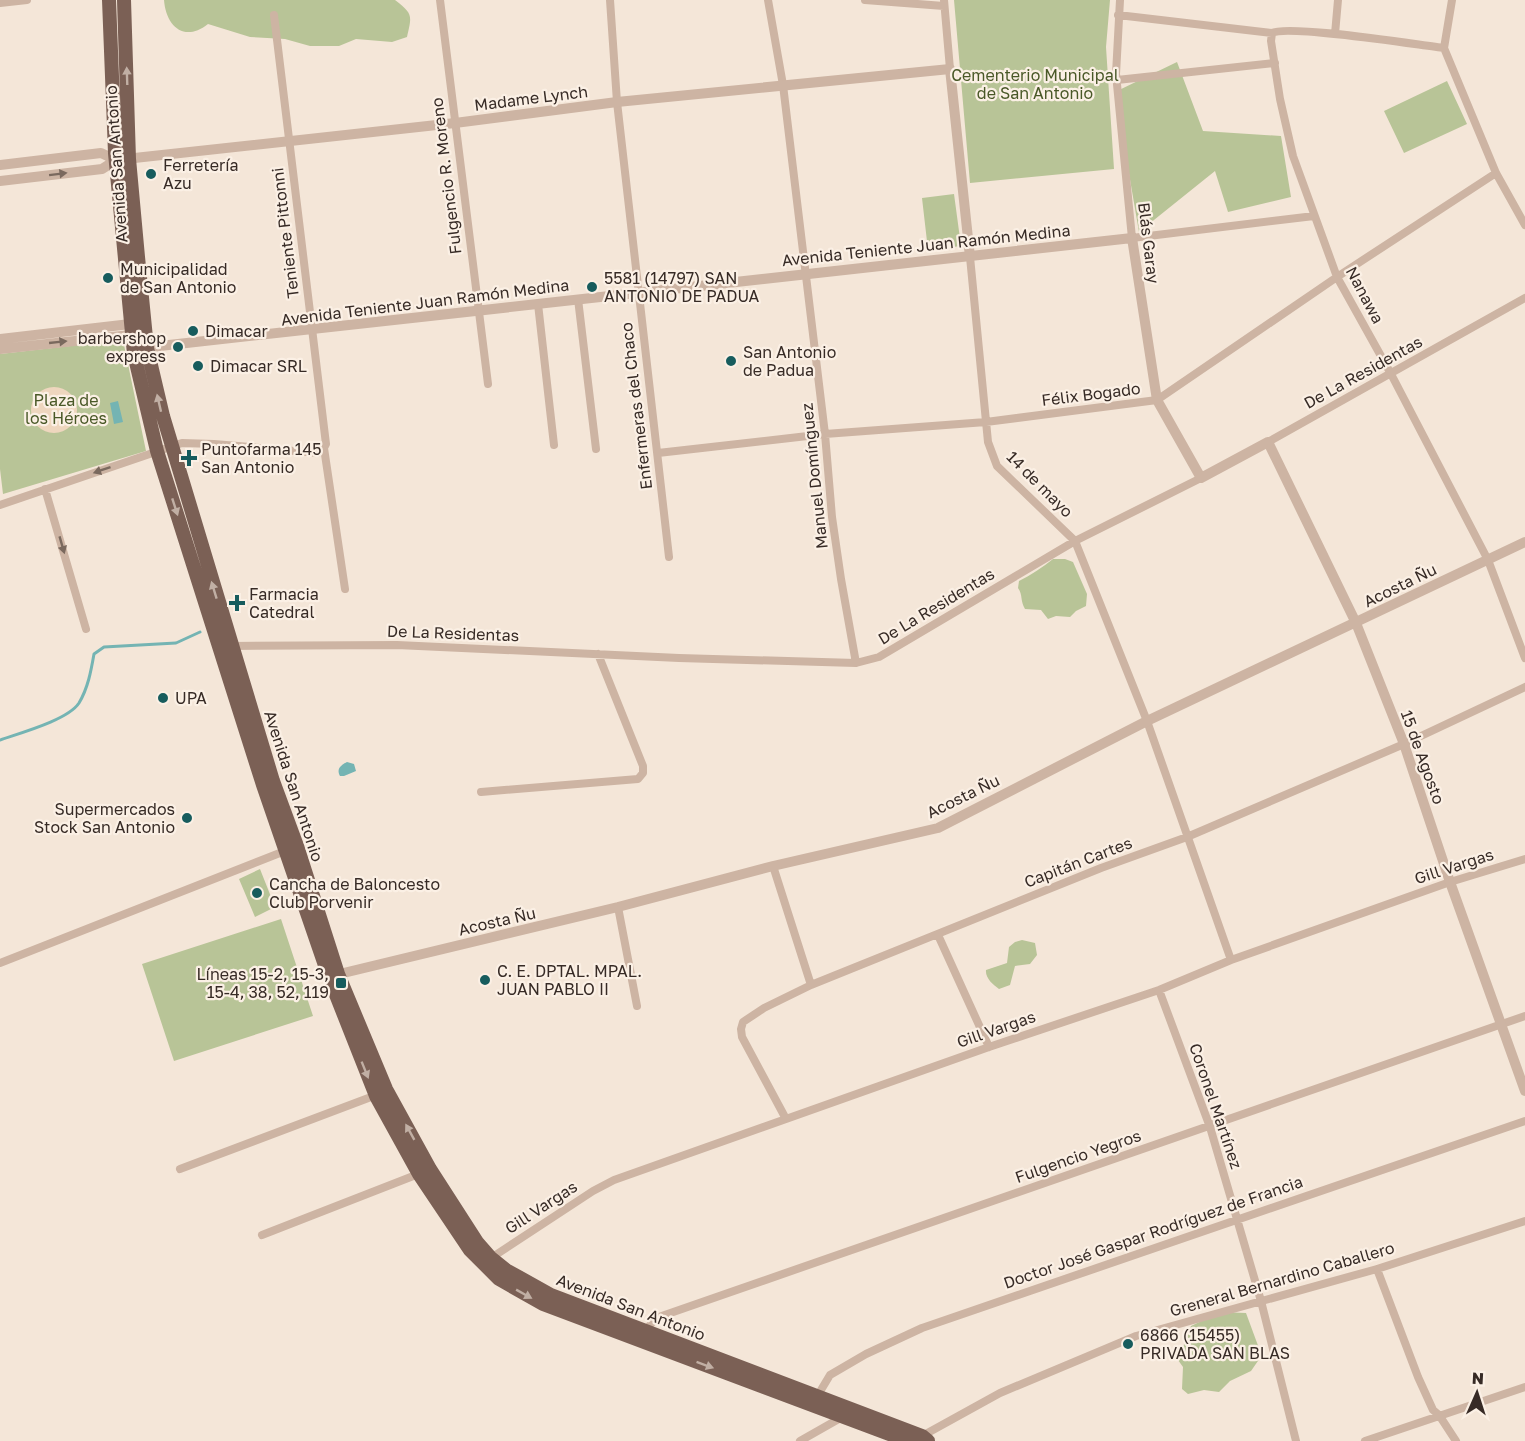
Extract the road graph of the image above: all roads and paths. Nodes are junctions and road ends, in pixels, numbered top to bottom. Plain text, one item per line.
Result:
1 (27, 0) edge
2 (109, 0) edge
3 (124, 0) edge
4 (440, 0) edge
5 (610, 0) edge
6 (768, 0) edge
7 (865, 0) edge
8 (1120, 0) edge
9 (1338, 0) edge
10 (1452, 0) edge
11 (0, 3) edge
12 (944, 3) edge
13 (274, 15) dead end
14 (1118, 15) junction
15 (1274, 32) junction
16 (1335, 34) junction
17 (1444, 48) junction
18 (1275, 63) junction
19 (950, 69) junction
20 (1117, 80) junction
21 (783, 85) junction
22 (617, 102) junction
23 (455, 123) junction
24 (289, 141) junction
25 (123, 160) junction
26 (0, 165) edge
27 (1496, 173) junction
28 (0, 181) edge
29 (1314, 216) junction
30 (1525, 225) edge
31 (1132, 238) junction
32 (970, 257) junction
33 (807, 273) junction
34 (1337, 277) junction
35 (637, 292) junction
36 (1525, 298) edge
37 (578, 299) junction
38 (538, 304) junction
39 (478, 311) junction
40 (311, 330) junction
41 (139, 335) junction
42 (0, 339) edge
43 (0, 349) edge
44 (1391, 374) junction
45 (488, 384) dead end
46 (1157, 400) junction
47 (986, 422) junction
48 (825, 434) junction
49 (1268, 442) junction
50 (554, 445) dead end
51 (324, 448) junction
52 (164, 449) junction
53 (596, 449) dead end
54 (658, 453) junction
55 (1201, 478) junction
56 (45, 489) junction
57 (0, 505) edge
58 (1075, 541) junction
59 (1525, 542) edge
60 (669, 557) dead end
61 (1488, 560) junction
62 (345, 589) dead end
63 (1356, 623) junction
64 (86, 629) dead end
65 (226, 647) junction
66 (598, 654) junction
67 (1525, 658) edge
68 (856, 663) junction
69 (1525, 687) edge
70 (1147, 721) junction
71 (1404, 744) junction
72 (481, 792) dead end
73 (1187, 837) junction
74 (291, 848) junction
75 (1525, 859) edge
76 (773, 866) junction
77 (1450, 882) junction
78 (618, 907) junction
79 (938, 934) junction
80 (1231, 960) junction
81 (0, 963) edge
82 (334, 976) junction
83 (811, 985) junction
84 (1159, 990) junction
85 (637, 1006) dead end
86 (1525, 1016) edge
87 (1502, 1025) junction
88 (989, 1047) junction
89 (381, 1092) junction
90 (1525, 1092) edge
91 (786, 1119) junction
92 (1525, 1121) edge
93 (1210, 1127) junction
94 (180, 1169) dead end
95 (425, 1171) junction
96 (1237, 1220) junction
97 (1525, 1221) edge
98 (262, 1235) dead end
99 (491, 1258) junction
100 (1377, 1269) junction
101 (1261, 1301) junction
102 (642, 1335) junction
103 (1525, 1387) edge
104 (815, 1400) junction
105 (1439, 1415) junction
106 (844, 1416) junction
107 (925, 1439) edge
108 (800, 1441) edge
109 (908, 1441) edge
110 (1296, 1441) edge
111 (1365, 1441) edge
112 (1456, 1441) edge

1 - 11 street
2 - 25 main road, Avenida San Antonio
25 -> 3 main road, Avenida San Antonio
4 - 23 street, Fulgencio R. Moreno
5 - 22 street, Enfermeras del Chaco
6 - 21 street, Manuel Domínguez
7 - 12 street
8 - 14 street, Blás Garay
9 - 16 street
10 - 17 street
12 - 19 street, 14 de mayo
13 - 24 street, Teniente Pittonni
14 - 15 street
14 - 20 street, Blás Garay
15 - 16 street
15 - 18 street, Nanawa
16 - 17 street
17 - 27 street
18 - 20 street
18 - 29 street, Nanawa
19 - 21 street, Madame Lynch
19 - 32 street, 14 de mayo
20 - 31 street, Blás Garay
21 - 22 street, Madame Lynch
21 - 33 street, Manuel Domínguez
22 - 23 street, Madame Lynch
22 - 35 street, Enfermeras del Chaco
23 - 24 street, Madame Lynch
23 - 39 street, Fulgencio R. Moreno
24 - 25 street, Madame Lynch
24 - 40 street, Teniente Pittonni
25 - 26 street
28 -> 25 street
25 - 41 main road, Avenida San Antonio
27 - 30 street
27 - 34 street, Félix Bogado
29 - 31 street, Avenida Teniente Juan Ramón Medina
29 - 34 street, Nanawa
31 - 32 street, Avenida Teniente Juan Ramón Medina
31 - 46 street, Blás Garay
32 - 33 street, Avenida Teniente Juan Ramón Medina
32 - 47 street, 14 de mayo
33 - 35 street, Avenida Teniente Juan Ramón Medina
33 - 48 street, Manuel Domínguez
34 - 44 street, Nanawa
34 - 46 street, Félix Bogado
35 - 37 street, Avenida Teniente Juan Ramón Medina
35 - 54 street, Enfermeras del Chaco
36 - 44 street, De La Residentas
37 - 38 street, Avenida Teniente Juan Ramón Medina
37 - 53 street
38 - 39 street, Avenida Teniente Juan Ramón Medina
38 - 50 street
39 - 40 street, Avenida Teniente Juan Ramón Medina
39 - 45 street, Fulgencio R. Moreno
40 - 41 street, Avenida Teniente Juan Ramón Medina
40 - 51 street, Teniente Pittonni
41 - 42 street
43 -> 41 street
41 - 52 main road, Avenida San Antonio
44 - 49 street, De La Residentas
44 - 61 street, Nanawa
46 - 47 street, Félix Bogado
46 - 55 street, Blás Garay
47 - 48 street, Félix Bogado
47 - 58 street, 14 de mayo
48 - 54 street, Félix Bogado
48 - 68 street, Manuel Domínguez
49 - 55 street, De La Residentas
49 - 63 street, 15 de Agosto
51 - 52 street
51 - 62 street, Teniente Pittonni
52 -> 56 street
52 - 65 main road, Avenida San Antonio
54 - 60 street, Enfermeras del Chaco
55 - 58 street, De La Residentas
56 - 57 street
56 -> 64 street
58 - 68 street, De La Residentas
58 - 70 street, 14 de mayo
59 - 61 street, Acosta Ñu
61 - 63 street, Acosta Ñu
61 - 67 street, Nanawa
63 - 70 street, Acosta Ñu
63 - 71 street, 15 de Agosto
65 - 66 street, De La Residentas
65 - 74 main road, Avenida San Antonio
66 - 68 street, De La Residentas
66 - 72 street
69 - 71 street, Capitán Cartes
70 - 73 street, 14 de mayo
70 - 76 street, Acosta Ñu
71 - 73 street, Capitán Cartes
71 - 77 street, 15 de Agosto
73 - 79 street, Capitán Cartes
73 - 80 street, 14 de mayo
74 - 81 street
74 - 82 main road, Avenida San Antonio
75 - 77 street, Gill Vargas
76 - 78 street, Acosta Ñu
76 - 83 street
77 - 80 street, Gill Vargas
77 - 87 street, 15 de Agosto
78 - 82 street, Acosta Ñu
78 - 85 street
79 - 83 street, Capitán Cartes
79 - 88 street
80 - 84 street, Gill Vargas
82 - 89 main road, Avenida San Antonio
83 - 91 street, Capitán Cartes
84 - 88 street, Gill Vargas
84 - 93 street, Coronel Martínez
86 - 87 street, Fulgencio Yegros
87 - 90 street, 15 de Agosto
87 - 93 street, Fulgencio Yegros
88 - 91 street, Gill Vargas
89 - 94 street
89 - 95 main road, Avenida San Antonio
91 - 99 street, Gill Vargas
92 - 96 street, Doctor José Gaspar Rodríguez de Francia
93 - 96 street, Coronel Martínez
93 - 102 street, Fulgencio Yegros
95 - 98 street
95 - 99 main road, Avenida San Antonio
95 -> 102 main road, Avenida San Antonio
96 - 101 street, Coronel Martínez
96 - 104 street, Doctor José Gaspar Rodríguez de Francia
97 - 100 street, Greneral Bernardino Caballero
99 - 102 main road, Avenida San Antonio
100 - 101 street, Greneral Bernardino Caballero
100 - 105 street
101 - 107 street, Greneral Bernardino Caballero
101 - 110 street, Coronel Martínez
102 - 104 main road, Avenida San Antonio
103 - 105 street
104 - 106 main road, Avenida San Antonio
104 - 107 main road, Avenida San Antonio
105 - 111 street
105 - 112 street
106 - 108 street
106 - 109 main road, Avenida San Antonio

